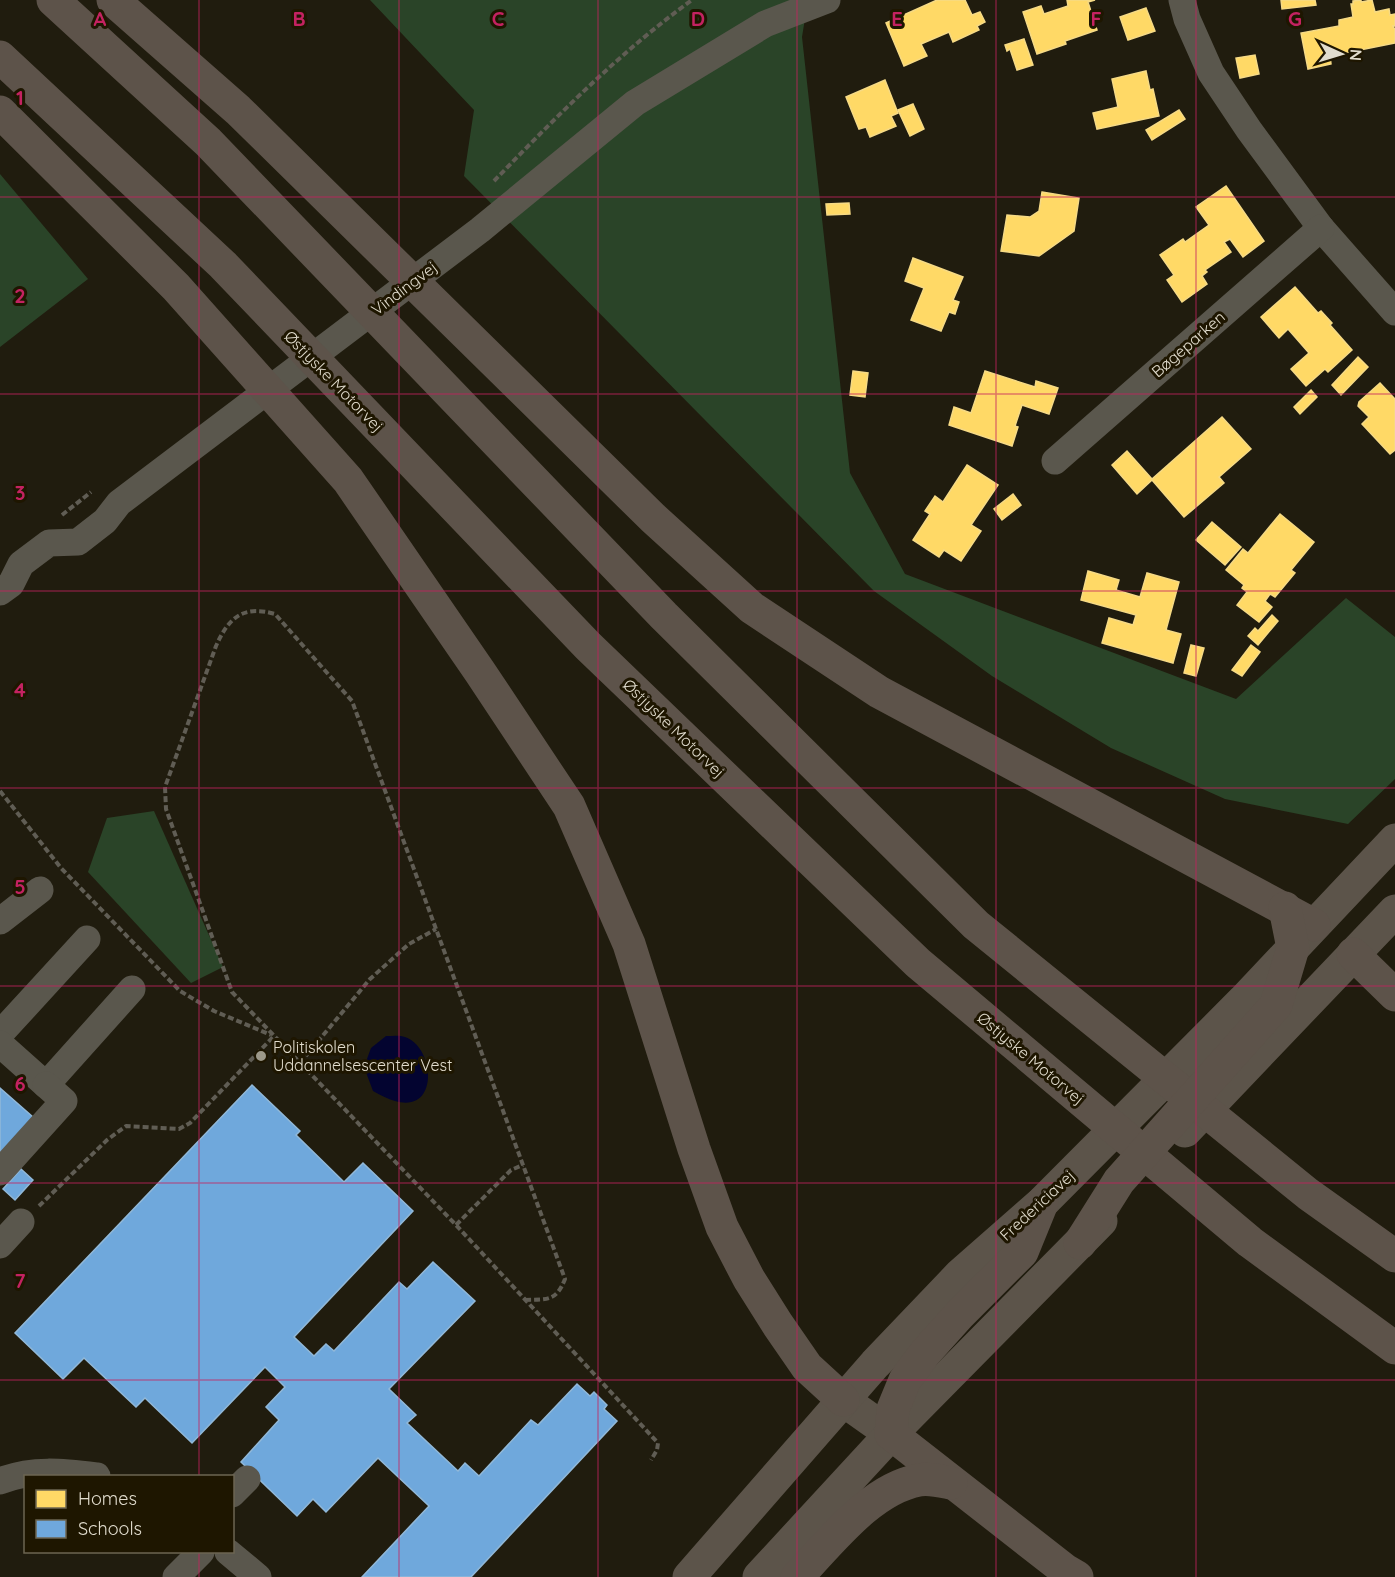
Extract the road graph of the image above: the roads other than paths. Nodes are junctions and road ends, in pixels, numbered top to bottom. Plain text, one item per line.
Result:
1 (53, 0) edge
2 (113, 0) edge
3 (827, 0) edge
4 (1182, 0) edge
5 (0, 57) edge
6 (0, 112) edge
7 (1321, 228) junction
8 (1395, 312) edge
9 (1055, 461) dead end
10 (0, 592) edge
11 (1395, 840) edge
12 (40, 890) dead end
13 (1395, 911) edge
14 (0, 921) edge
15 (1304, 936) junction
16 (87, 939) dead end
17 (1353, 954) junction
18 (132, 988) dead end
19 (1395, 995) edge
20 (1261, 1019) junction
21 (0, 1034) edge
22 (0, 1044) edge
23 (46, 1085) junction
24 (0, 1172) edge
25 (1042, 1203) junction
26 (21, 1222) road end
27 (1080, 1243) joint
28 (0, 1245) edge
29 (1395, 1256) edge
30 (1395, 1348) edge
31 (843, 1400) junction
32 (891, 1434) junction
33 (88, 1475) edge
34 (0, 1481) edge
35 (951, 1483) junction
36 (199, 1553) edge
37 (230, 1553) edge
38 (176, 1577) edge
39 (258, 1577) edge
40 (689, 1577) edge
41 (759, 1577) edge
42 (797, 1577) edge
43 (1077, 1577) edge

1 - 29 highway
2 - 15 highway
3 - 10 street, Vindingvej
4 - 7 street
5 - 30 highway, Østjyske Motorvej
6 - 31 highway
7 - 8 street
7 - 9 street, Bøgeparken
11 - 15 main road
12 - 14 street
13 - 17 main road, Fredericiavej
15 - 17 main road
15 - 20 highway
16 - 21 street
17 - 19 highway
17 - 20 main road, Fredericiavej
18 - 23 street
20 - 25 main road, Fredericiavej
20 - 27 highway
22 - 23 street
23 - 24 street
25 - 31 main road, Fredericiavej
25 - 32 highway
26 - 28 street
27 - 32 main road
31 - 32 main road
31 - 40 main road, Fredericiavej
32 - 35 highway
32 - 41 main road
33 - 34 street
35 - 42 highway
35 - 43 highway
36 - 38 street
37 - 39 street

